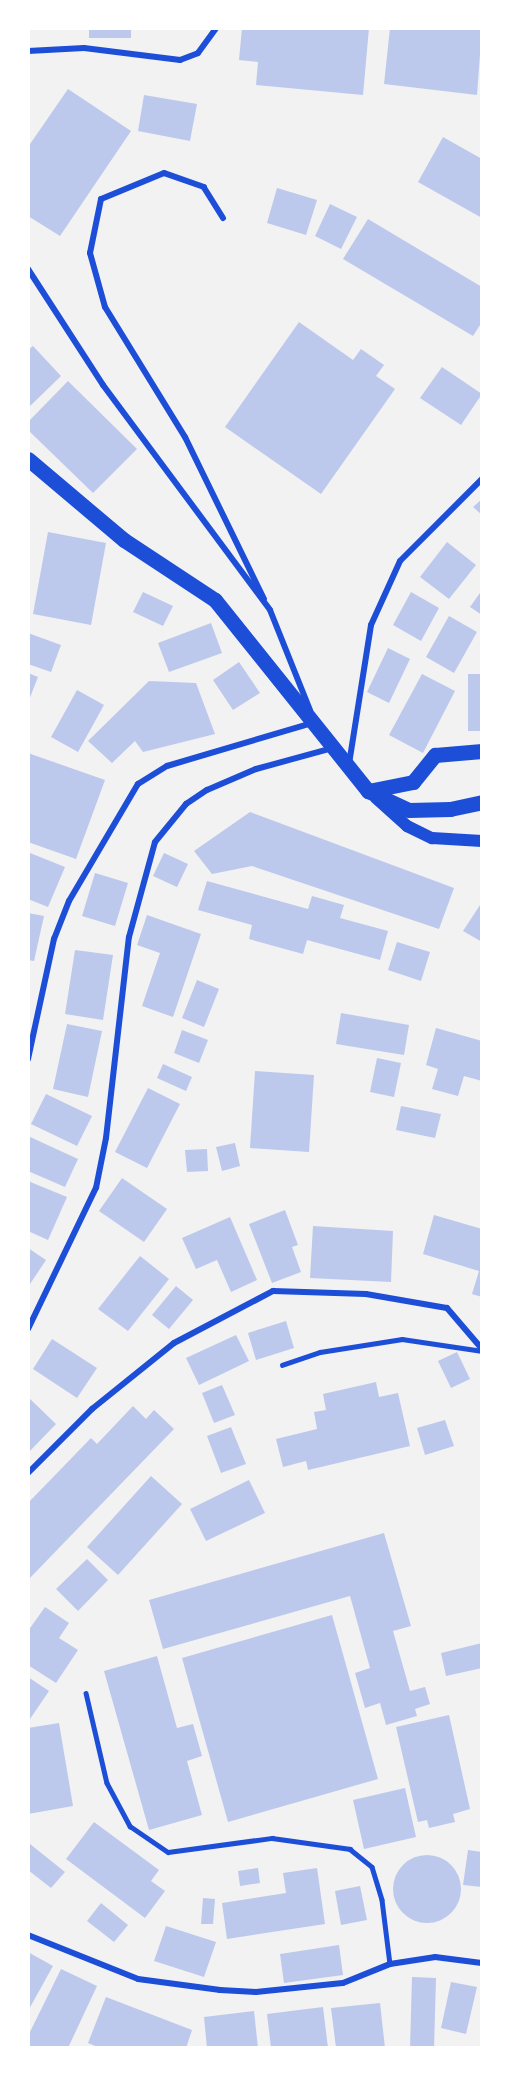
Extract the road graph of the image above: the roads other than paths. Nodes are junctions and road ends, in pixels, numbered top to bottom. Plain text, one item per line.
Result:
1 (216, 28) edge
2 (28, 51) edge
3 (223, 218) dead end
4 (28, 269) edge
5 (28, 459) edge
6 (482, 479) edge
7 (270, 610) junction
8 (315, 722) junction
9 (333, 748) junction
10 (482, 751) edge
11 (348, 768) junction
12 (368, 792) junction
13 (482, 802) edge
14 (482, 841) edge
15 (28, 1059) edge
16 (28, 1329) edge
17 (482, 1350) edge
18 (282, 1365) dead end
19 (28, 1473) edge
20 (86, 1693) dead end
21 (28, 1935) edge
22 (482, 1963) edge
23 (390, 1964) junction

1 - 2 street
3 - 7 street
4 - 7 street
5 - 8 main road
6 - 11 street
7 - 8 street
8 - 9 main road
8 - 15 street
9 - 11 main road
9 - 16 street
10 - 12 main road
11 - 12 main road
12 - 13 main road
12 - 14 main road
17 - 18 lane
17 - 19 street
20 - 23 lane
21 - 23 street
22 - 23 street

